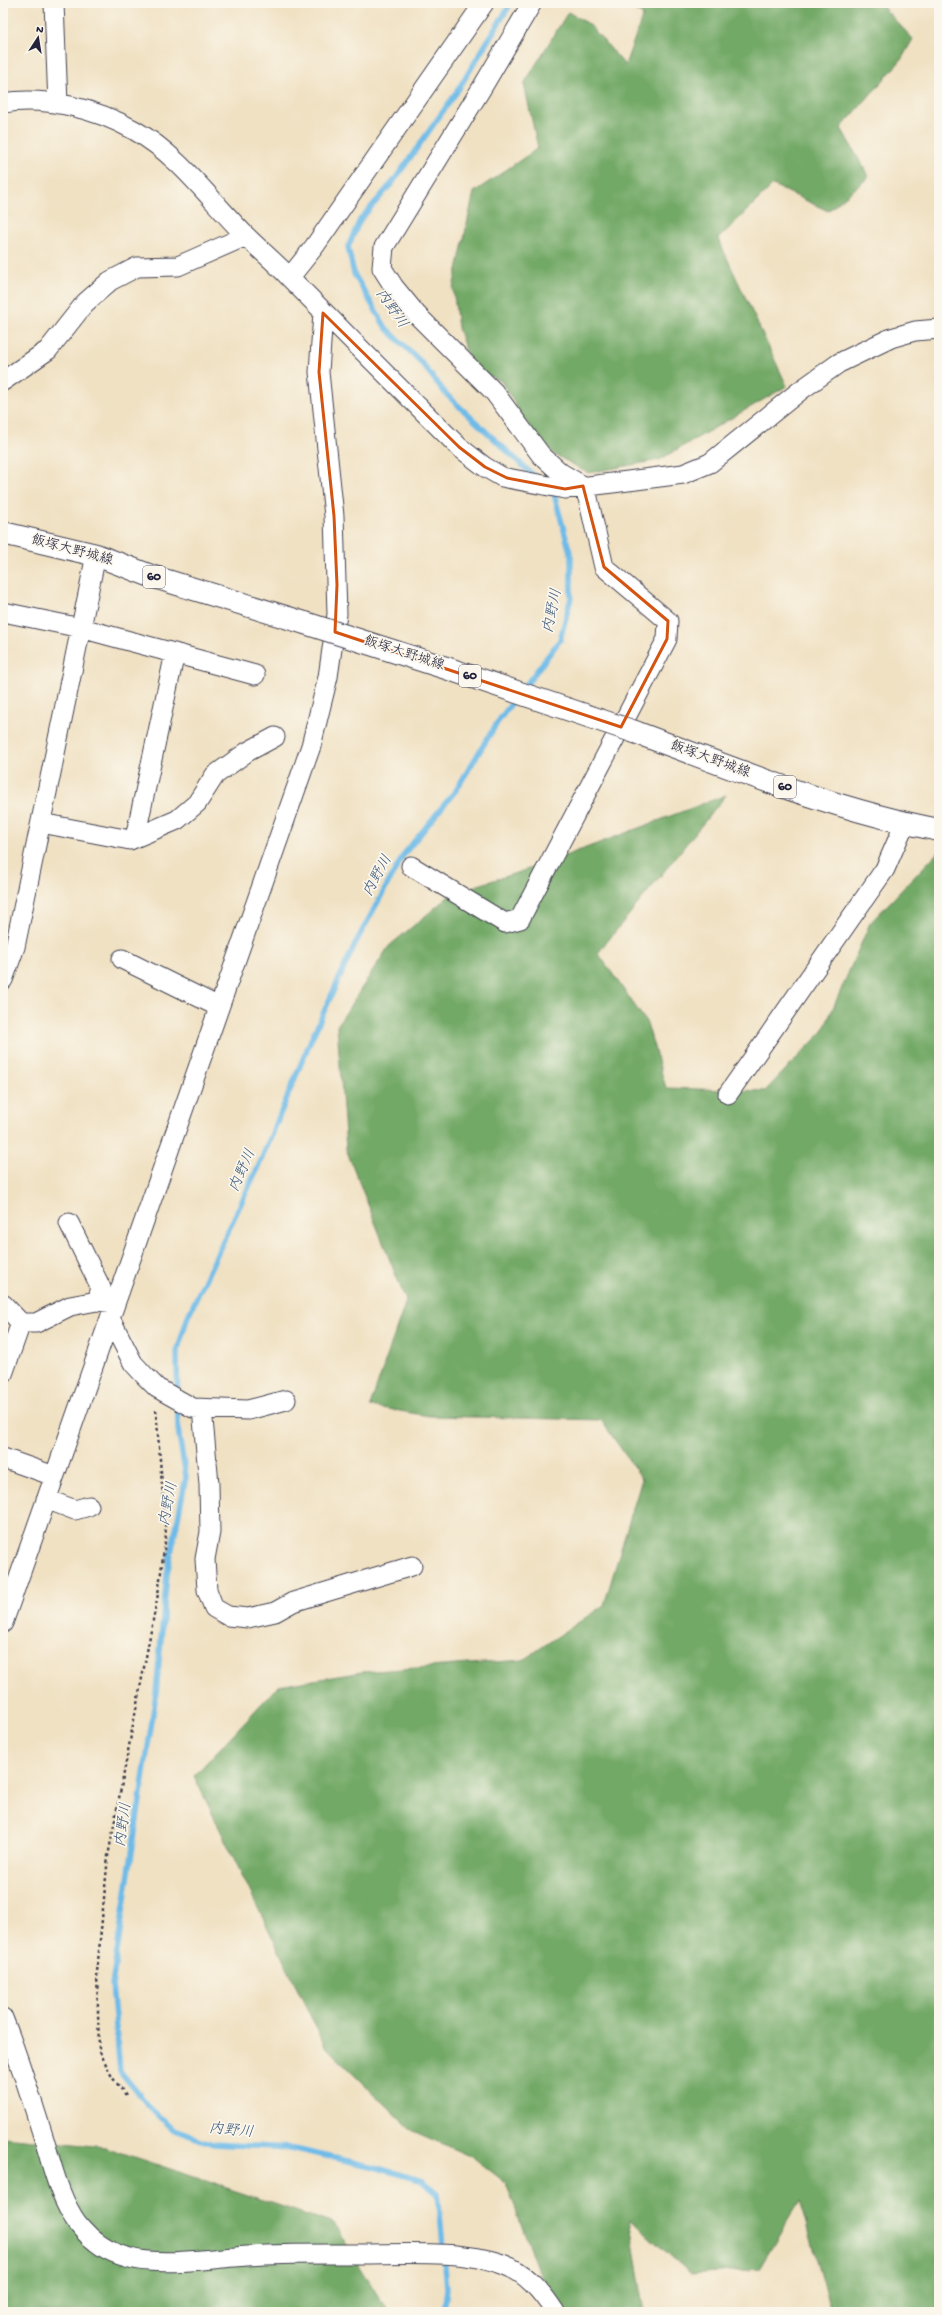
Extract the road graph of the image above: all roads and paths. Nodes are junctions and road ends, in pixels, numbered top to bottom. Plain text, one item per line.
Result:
1 (54, 3) edge
2 (484, 3) edge
3 (532, 3) edge
4 (3, 103) edge
5 (58, 104) junction
6 (246, 236) junction
7 (290, 277) junction
8 (323, 312) junction
9 (939, 329) edge
10 (3, 380) edge
11 (574, 487) junction
12 (3, 533) edge
13 (96, 555) junction
14 (3, 612) edge
15 (81, 628) junction
16 (175, 653) junction
17 (255, 675) dead end
18 (275, 737) dead end
19 (41, 823) junction
20 (905, 823) junction
21 (939, 830) edge
22 (135, 838) junction
23 (411, 866) dead end
24 (122, 959) dead end
25 (3, 980) edge
26 (219, 1007) junction
27 (728, 1094) dead end
28 (69, 1223) dead end
29 (3, 1304) edge
30 (107, 1307) junction
31 (21, 1323) junction
32 (3, 1374) edge
33 (155, 1386) junction
34 (286, 1400) dead end
35 (198, 1409) junction
36 (3, 1458) edge
37 (54, 1476) junction
38 (46, 1499) junction
39 (89, 1506) dead end
40 (412, 1566) dead end
41 (3, 1623) edge
42 (3, 2018) edge
43 (126, 2095) dead end
44 (555, 2312) edge

1 - 5 street
2 - 7 street
3 - 11 street
4 - 5 street
5 - 6 street
6 - 7 street
6 - 10 street
7 - 8 street
8 - 11 street
8 - 26 street
9 - 11 street
11 - 23 street
12 - 13 main road, 飯塚大野城線 / 60
13 - 15 street
13 - 20 main road, 飯塚大野城線 / 60, bridge
14 - 15 street
15 - 16 street
15 - 19 street
16 - 17 street
16 - 22 street
18 - 22 street
19 - 22 street
19 - 25 street
20 - 21 main road, 飯塚大野城線 / 60
20 - 27 street
24 - 26 street
26 - 30 street
28 - 30 street
29 - 31 street
30 - 31 street
30 - 33 street
30 - 37 street
31 - 32 street
33 - 35 street
33 - 43 path
34 - 35 street
35 - 40 street
36 - 37 street
37 - 38 street
38 - 39 street
38 - 41 street
42 - 44 street

